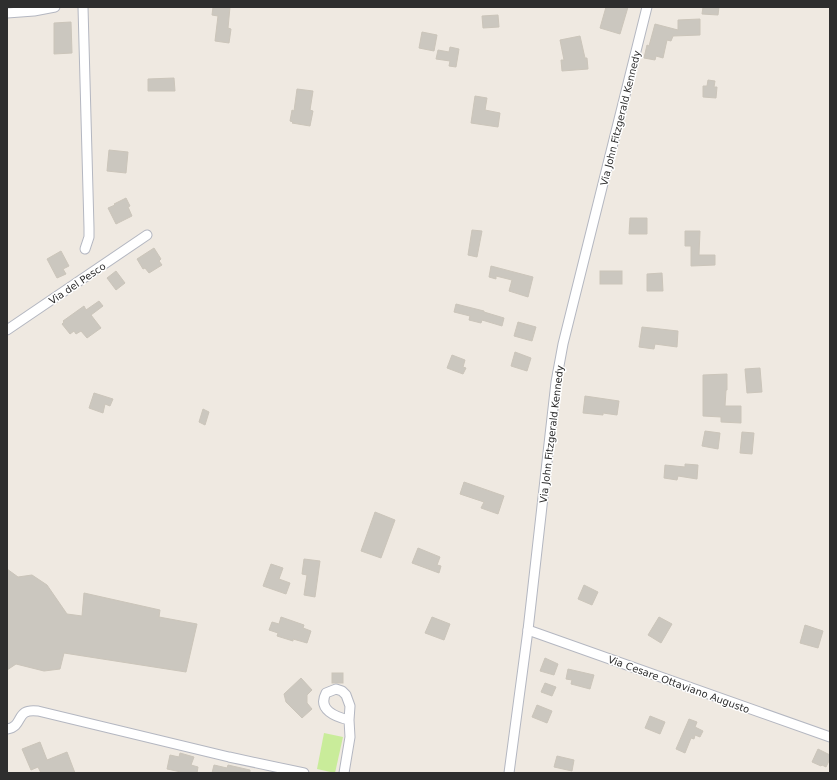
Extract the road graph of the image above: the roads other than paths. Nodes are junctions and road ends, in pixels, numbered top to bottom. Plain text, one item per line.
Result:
1 (56, 7) edge
2 (83, 7) edge
3 (648, 7) edge
4 (7, 13) edge
5 (147, 235) dead end
6 (85, 249) dead end
7 (7, 330) edge
8 (528, 630) junction
9 (349, 720) dead end
10 (7, 729) edge
11 (830, 737) edge
12 (304, 773) edge
13 (344, 773) edge
14 (508, 773) edge

1 - 4 street
2 - 6 street
3 - 8 street, Via John Fitzgerald Kennedy
5 - 7 street, Via del Pesco
8 - 11 street, Via Cesare Ottaviano Augusto
8 - 14 street, Via John Fitzgerald Kennedy
9 - 13 street
10 - 12 street

